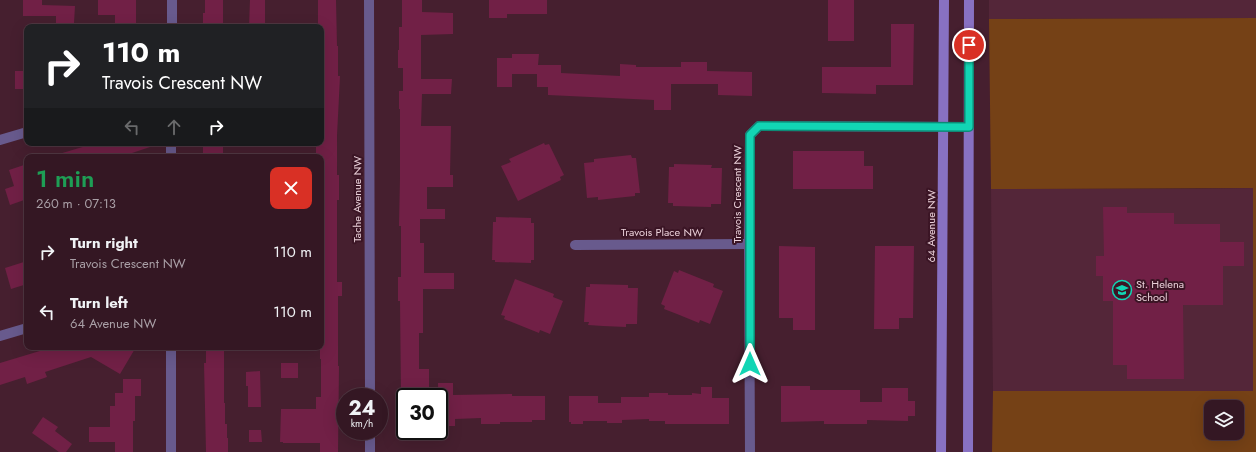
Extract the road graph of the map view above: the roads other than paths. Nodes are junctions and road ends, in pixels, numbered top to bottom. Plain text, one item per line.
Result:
1 (172, 0) edge
2 (369, 0) edge
3 (944, 0) edge
4 (969, 0) edge
5 (172, 24) edge
6 (944, 127) junction
7 (969, 127) junction
8 (24, 133) edge
9 (0, 140) edge
10 (749, 244) junction
11 (575, 245) dead end
12 (24, 329) edge
13 (0, 336) edge
14 (171, 350) edge
15 (370, 388) edge
16 (370, 440) edge
17 (171, 452) edge
18 (370, 452) edge
19 (750, 452) edge
20 (941, 452) edge
21 (968, 452) edge

1 - 5 street
2 - 15 street, Tache Avenue NW
3 - 6 main road, 64 Avenue NW
4 - 7 main road
6 - 7 street, Travois Crescent NW
6 - 10 street, Travois Crescent NW
6 - 20 main road, 64 Avenue NW
7 - 21 main road
8 - 9 street
10 - 11 street, Travois Place NW
10 - 19 street, Travois Crescent NW
12 - 13 street
14 - 17 street
16 - 18 street

